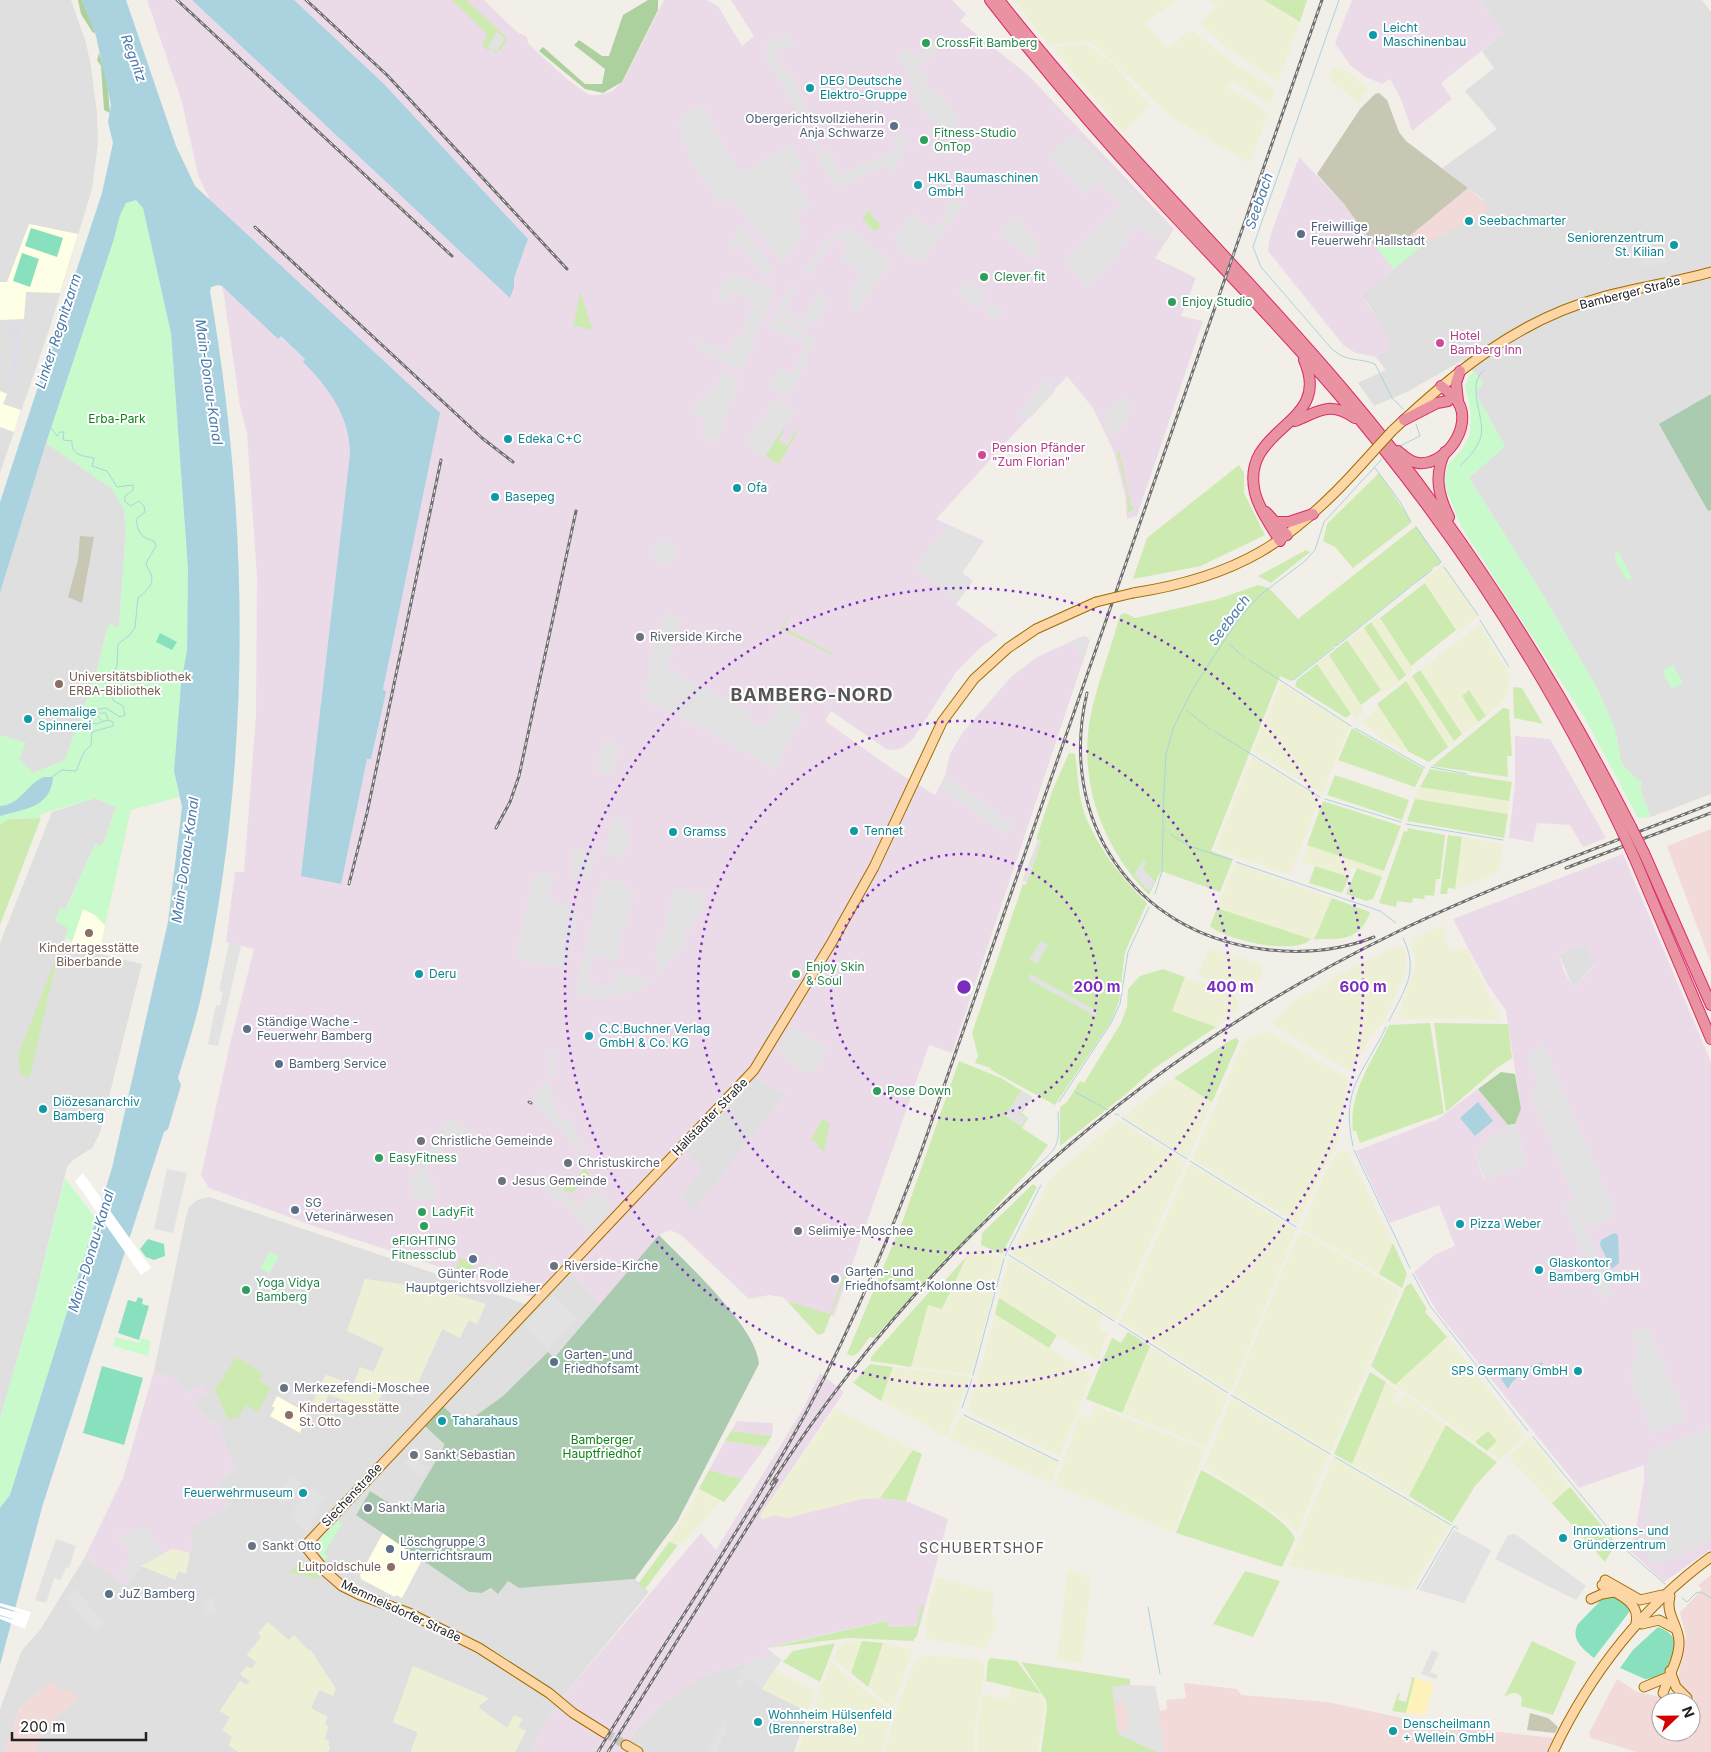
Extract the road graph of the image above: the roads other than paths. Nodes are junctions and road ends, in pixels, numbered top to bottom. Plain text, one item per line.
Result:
1 (990, 0) edge
2 (999, 0) edge
3 (1711, 272) edge
4 (1299, 350) junction
5 (1460, 371) junction
6 (1439, 388) junction
7 (1453, 402) junction
8 (1404, 420) junction
9 (1287, 425) junction
10 (1364, 425) junction
11 (1384, 439) junction
12 (1446, 452) junction
13 (1432, 500) junction
14 (1262, 509) junction
15 (1439, 511) junction
16 (1312, 514) junction
17 (1278, 522) junction
18 (1284, 538) junction
19 (1523, 642) junction
20 (1639, 855) junction
21 (1711, 1005) edge
22 (1711, 1039) edge
23 (399, 1445) joint
24 (304, 1546) joint
25 (1711, 1557) edge
26 (1711, 1563) edge
27 (1614, 1592) junction
28 (1667, 1595) junction
29 (1591, 1599) dead end
30 (1639, 1624) junction
31 (1676, 1630) junction
32 (1669, 1674) junction
33 (1644, 1687) dead end
34 (1663, 1692) edge
35 (1681, 1692) edge
36 (1571, 1720) junction
37 (605, 1733) tunnel mouth
38 (626, 1745) tunnel mouth
39 (638, 1752) edge
40 (1553, 1752) edge
41 (1558, 1752) edge

1 - 4 highway
2 - 11 highway
3 - 5 main road, Bamberger Straße
4 - 9 highway
4 - 10 highway
5 - 6 main road, Bamberger Straße
5 - 7 highway
6 - 7 highway
6 - 8 main road, Bamberger Straße
7 - 8 highway
7 - 12 highway
8 - 16 main road, Bamberger Straße, bridge
9 - 10 highway
9 - 14 highway
10 - 13 highway
11 - 12 highway
11 - 13 highway
12 - 13 highway
13 - 15 highway
13 - 15 highway
14 - 17 highway
14 - 18 highway
15 - 19 highway
15 - 19 highway
16 - 17 highway
16 - 18 main road, Bamberger Straße
17 - 18 highway
18 - 23 main road, Hallstadter Straße, bridge
19 - 20 highway, bridge
20 - 21 highway
20 - 22 highway
23 - 24 main road, Siechenstraße
24 - 37 main road, Memmelsdorfer Straße
25 - 28 main road
26 - 28 main road
27 - 28 main road
27 - 29 main road
27 - 30 main road
28 - 30 main road
28 - 31 main road
30 - 31 main road
30 - 36 main road
31 - 32 main road
32 - 33 main road
32 - 34 main road
32 - 35 main road
36 - 40 main road
36 - 41 main road
38 - 39 main road

